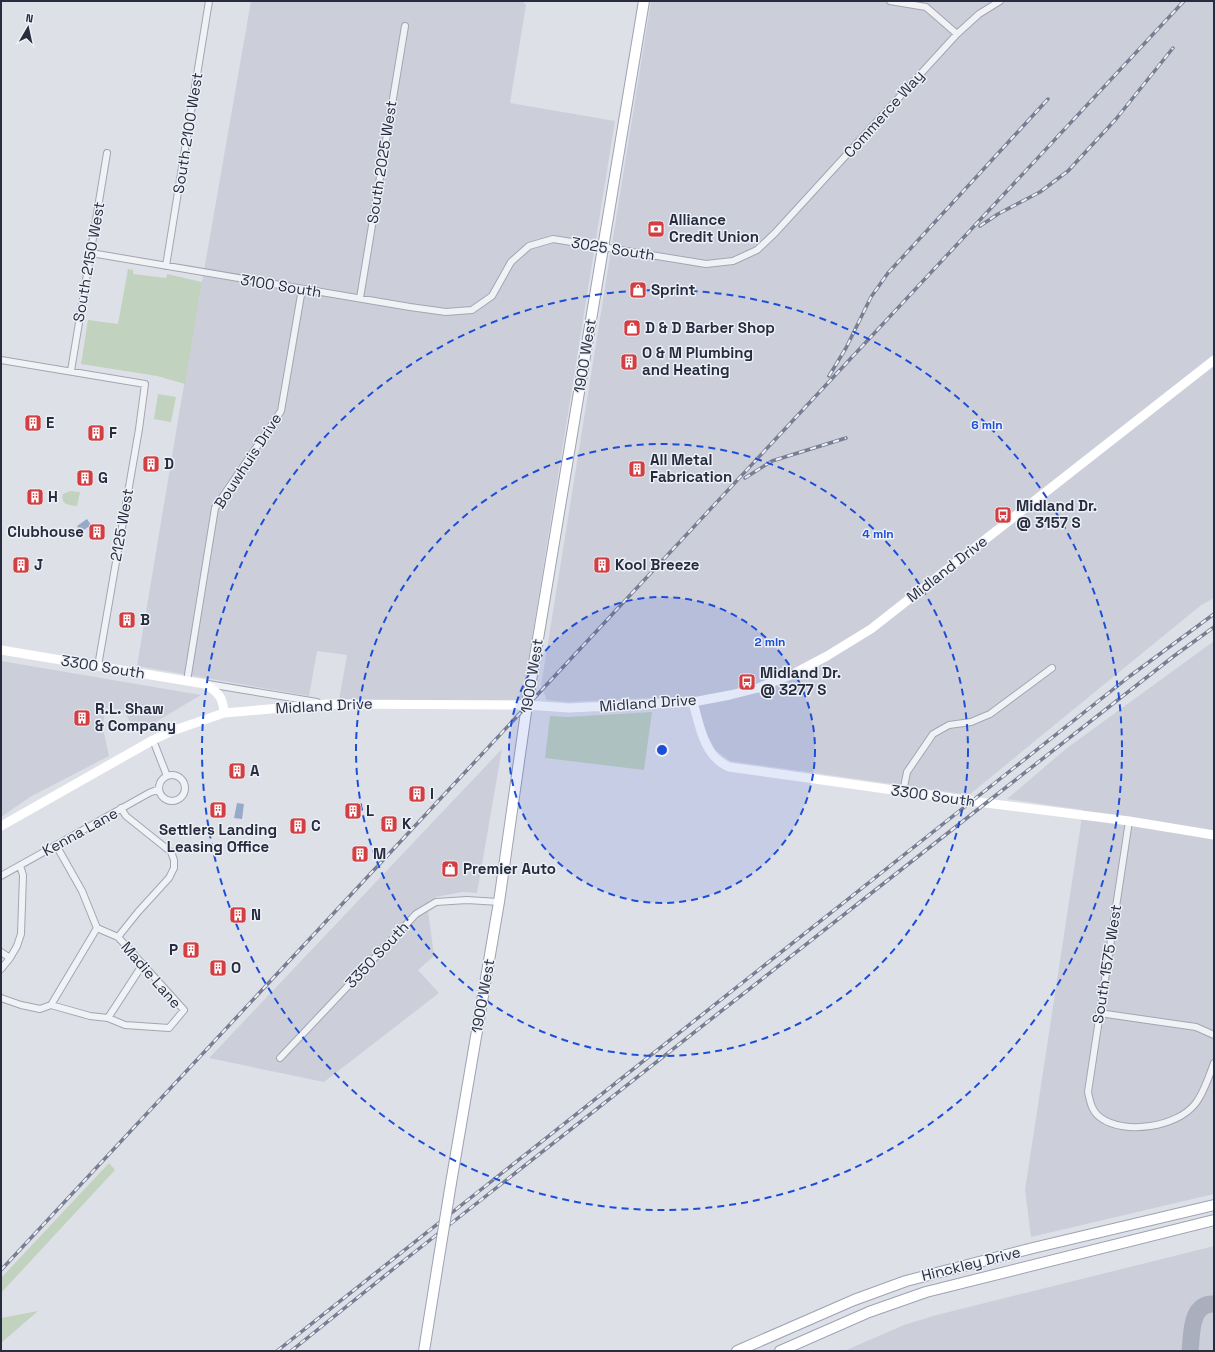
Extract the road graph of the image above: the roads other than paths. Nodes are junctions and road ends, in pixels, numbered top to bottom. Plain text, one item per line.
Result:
1 (209, 1) edge
2 (644, 1) edge
3 (890, 1) edge
4 (1000, 1) edge
5 (405, 26) dead end
6 (957, 34) junction
7 (108, 154) dead end
8 (775, 233) joint
9 (603, 247) junction
10 (91, 253) junction
11 (166, 266) junction
12 (302, 289) junction
13 (360, 298) junction
14 (472, 310) joint
15 (1, 360) edge
16 (1214, 360) edge
17 (71, 371) junction
18 (1, 650) edge
19 (98, 666) junction
20 (1052, 668) dead end
21 (187, 681) junction
22 (205, 684) junction
23 (693, 702) junction
24 (327, 704) junction
25 (528, 705) junction
26 (224, 713) junction
27 (153, 740) junction
28 (167, 776) junction
29 (159, 789) junction
30 (903, 792) junction
31 (121, 808) junction
32 (1129, 821) junction
33 (1, 826) edge
34 (1214, 835) edge
35 (56, 845) junction
36 (20, 866) junction
37 (1, 876) edge
38 (499, 902) junction
39 (97, 928) junction
40 (118, 937) junction
41 (1, 952) edge
42 (10, 958) junction
43 (143, 964) junction
44 (1, 969) edge
45 (1, 998) edge
46 (51, 1005) junction
47 (1100, 1013) junction
48 (108, 1018) junction
49 (1214, 1035) edge
50 (280, 1058) dead end
51 (1214, 1062) edge
52 (1214, 1205) edge
53 (1214, 1220) edge
54 (424, 1351) edge
55 (737, 1351) edge
56 (780, 1351) edge

1 - 11 street, South 2100 West
2 - 9 main road, 1900 West
3 - 6 street
4 - 6 street, Commerce Way
5 - 13 street, South 2025 West
6 - 8 street, Commerce Way
7 - 10 street, South 2150 West
8 - 9 street, 3025 South
9 - 14 street, 3025 South
9 - 25 main road, 1900 West
10 - 11 street, 3100 South
10 - 17 street, South 2150 West
11 - 12 street, 3100 South
12 - 13 street, 3100 South
12 - 21 street, Bouwhuis Drive
13 - 14 street, 3100 South
15 - 17 street
16 - 23 street, Midland Drive
17 - 19 street, 2125 West
18 - 19 street, 3300 South
19 - 21 street, 3300 South
20 - 30 street
21 - 22 street, 3300 South
22 - 24 street, 3300 South
22 - 26 street
23 - 25 street, Midland Drive
23 - 30 street, 3300 South
24 - 25 street, Midland Drive
24 - 26 street, Midland Drive
25 - 38 main road, 1900 West
26 - 27 street, Midland Drive
27 - 28 street
27 - 33 street, Midland Drive
28 - 29 street
28 - 29 street
29 - 31 street, Kenna Lane
30 - 32 street, 3300 South
31 - 35 street, Kenna Lane
31 - 40 street
32 - 34 street, 3300 South
32 - 47 street, South 1575 West
35 - 36 street, Kenna Lane
35 - 39 street
36 - 37 street, Kenna Lane
36 - 42 street
38 - 50 street, 3350 South
38 - 54 main road, 1900 West, bridge
39 - 40 street, Madie Lane
39 - 46 street
40 - 43 street, Madie Lane
41 - 42 street
42 - 44 street
43 - 48 street
43 - 48 street, Madie Lane
45 - 46 street
46 - 48 street
47 - 49 street
47 - 51 street, South 1575 West
52 - 55 main road, Hinckley Drive
53 - 56 main road, Hinckley Drive

